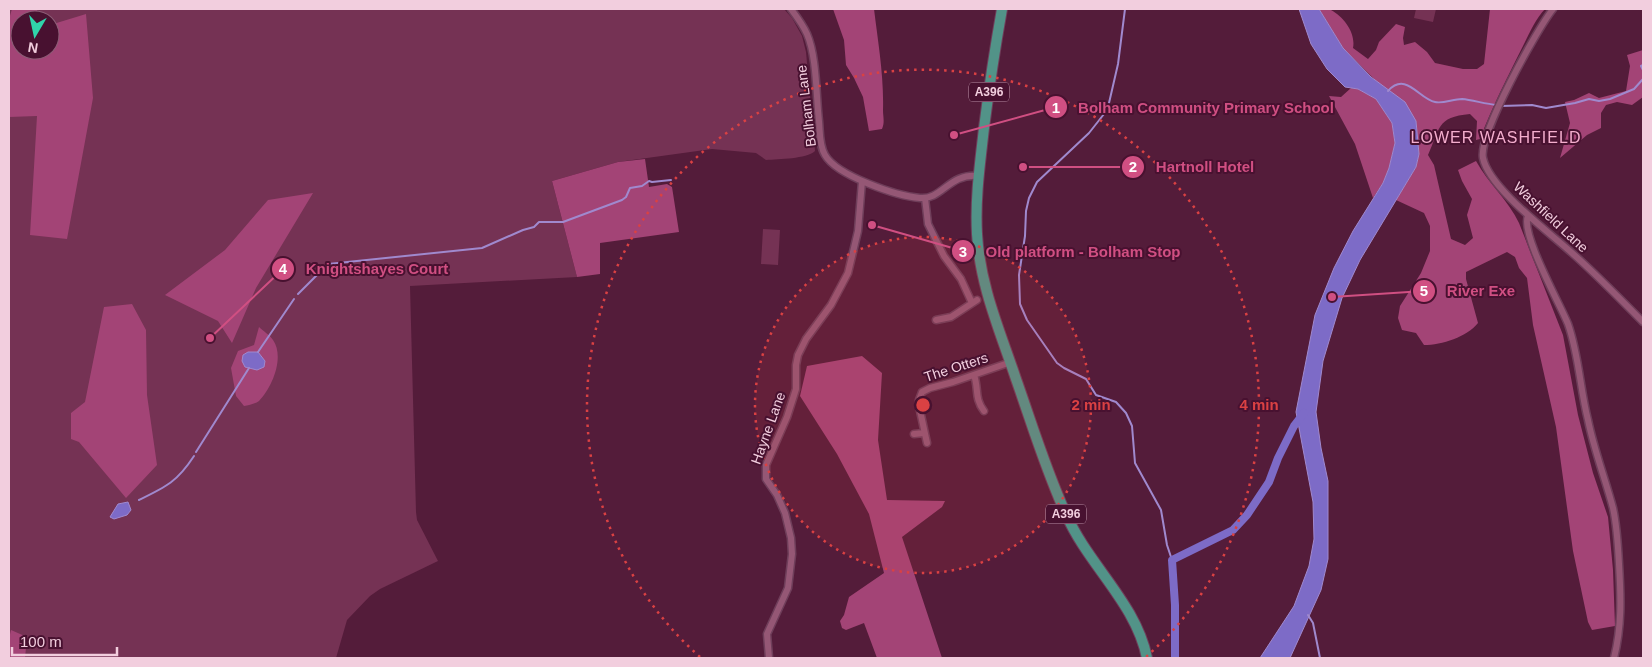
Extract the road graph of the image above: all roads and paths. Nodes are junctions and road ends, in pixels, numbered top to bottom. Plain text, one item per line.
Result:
1 (791, 9) edge
2 (1002, 9) edge
3 (1554, 9) edge
4 (978, 176) junction
5 (862, 182) junction
6 (925, 198) junction
7 (1528, 216) junction
8 (936, 320) dead end
9 (1643, 322) edge
10 (1010, 362) junction
11 (974, 375) junction
12 (984, 411) dead end
13 (924, 433) junction
14 (914, 434) dead end
15 (927, 443) dead end
16 (769, 658) edge
17 (1147, 658) edge
18 (1614, 658) edge

1 - 5 street, Bolham Lane
2 - 4 main road, A396
3 - 7 street, Washfield Lane
4 - 6 street
4 - 10 main road, A396
5 - 6 street, Bolham Lane
5 - 16 street, Hayne Lane
6 - 8 street
7 - 9 street, Washfield Lane
7 - 18 street
10 - 11 street, The Otters
10 - 17 main road, A396
11 - 12 street
11 - 13 street, The Otters
13 - 14 street
13 - 15 street, The Otters

